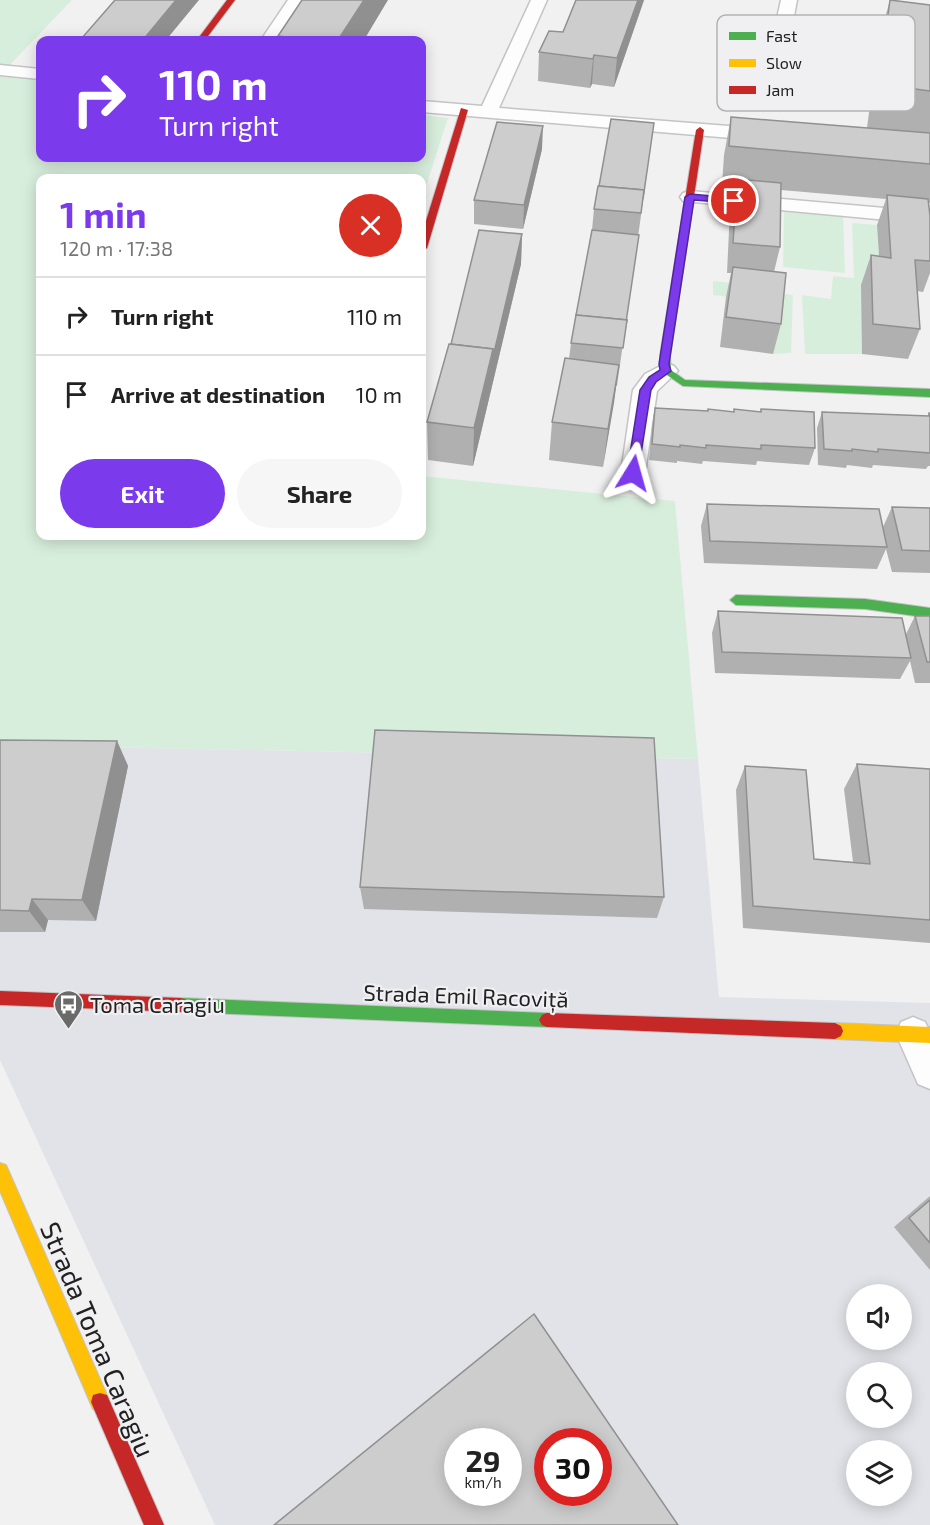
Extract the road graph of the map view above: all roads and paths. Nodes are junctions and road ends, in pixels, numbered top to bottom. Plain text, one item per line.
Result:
1 (231, 0) edge
2 (296, 0) edge
3 (539, 0) edge
4 (789, 0) edge
5 (786, 15) edge
6 (204, 36) edge
7 (272, 36) edge
8 (0, 70) edge
9 (36, 74) edge
10 (426, 107) edge
11 (464, 110) junction
12 (488, 112) junction
13 (700, 130) junction
14 (792, 137) edge
15 (690, 197) junction
16 (930, 218) edge
17 (426, 235) edge
18 (666, 371) junction
19 (930, 393) edge
20 (633, 473) dead end
21 (736, 600) dead end
22 (930, 613) edge
23 (0, 998) edge
24 (921, 1035) edge
25 (930, 1072) edge
26 (0, 1171) edge
27 (153, 1525) edge

1 - 6 street
2 - 7 street
3 - 12 street
4 - 5 street
8 - 9 street
10 - 11 street
11 - 12 street
11 - 17 street
12 - 13 street
13 - 14 street
13 - 15 street
15 - 16 street
15 - 18 street
18 - 19 street
18 - 20 street
21 - 22 street
23 - 24 street, Strada Emil Racoviță
24 - 25 street
26 - 27 street, Strada Toma Caragiu

